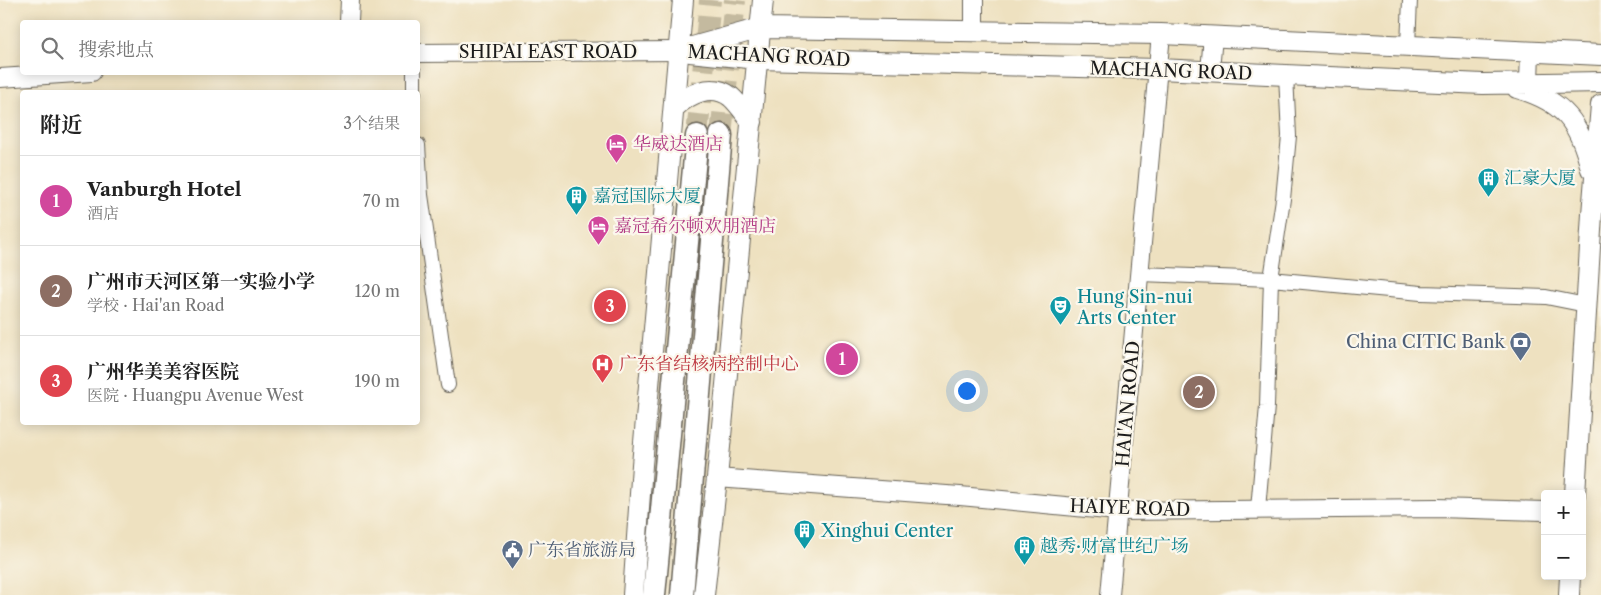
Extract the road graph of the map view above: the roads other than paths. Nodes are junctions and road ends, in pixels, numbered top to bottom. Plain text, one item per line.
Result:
1 (350, 0) edge
2 (683, 0) edge
3 (763, 0) edge
4 (974, 0) edge
5 (1410, 0) edge
6 (349, 20) edge
7 (761, 28) junction
8 (974, 31) junction
9 (1161, 34) junction
10 (1213, 36) junction
11 (1408, 45) junction
12 (678, 51) junction
13 (1530, 51) junction
14 (420, 53) edge
15 (1601, 55) edge
16 (758, 59) junction
17 (1158, 69) junction
18 (1210, 72) junction
19 (46, 75) edge
20 (414, 75) edge
21 (1286, 75) junction
22 (0, 78) edge
23 (1529, 82) junction
24 (1601, 82) edge
25 (1500, 83) junction
26 (414, 90) edge
27 (1601, 105) edge
28 (674, 108) junction
29 (752, 122) junction
30 (697, 136) tunnel mouth
31 (720, 136) tunnel mouth
32 (1600, 137) edge
33 (420, 178) edge
34 (1594, 186) junction
35 (1140, 274) junction
36 (1272, 279) junction
37 (1586, 305) junction
38 (448, 385) dead end
39 (717, 478) junction
40 (1575, 490) edge
41 (1258, 510) junction
42 (1118, 511) junction
43 (1541, 512) edge
44 (1570, 580) edge
45 (633, 595) edge
46 (654, 595) edge
47 (682, 595) edge
48 (704, 595) edge
49 (1110, 595) edge
50 (1569, 595) edge

1 - 6 street
2 - 12 main road
3 - 7 main road
4 - 8 street
5 - 11 street
7 - 8 main road, MACHANG ROAD
7 - 12 main road, MACHANG ROAD
7 - 16 main road
8 - 9 main road, MACHANG ROAD
9 - 10 main road, MACHANG ROAD
9 - 17 street, HAI'AN ROAD
10 - 11 main road, MACHANG ROAD
10 - 18 street
11 - 13 main road, MACHANG ROAD
12 - 14 street, SHIPAI EAST ROAD
12 - 16 main road, MACHANG ROAD
12 - 28 main road
13 - 15 main road, MACHANG ROAD
13 - 23 street
16 - 17 main road, MACHANG ROAD
16 - 29 main road
17 - 18 main road, MACHANG ROAD
17 - 35 street, HAI'AN ROAD
18 - 21 main road, MACHANG ROAD
19 - 22 street
20 - 26 street
21 - 25 main road, MACHANG ROAD
21 - 36 street
23 - 24 main road, MACHANG ROAD
23 - 25 main road, MACHANG ROAD
25 - 34 main road
27 - 32 main road
28 - 29 main road
28 - 45 main road
29 - 39 main road
30 - 46 main road
31 - 47 main road
32 - 34 main road
33 - 38 street
34 - 37 main road
35 - 36 street
35 - 42 street, HAI'AN ROAD
36 - 37 street
36 - 41 street
37 - 40 main road
39 - 42 street, HAIYE ROAD
39 - 48 main road
41 - 42 street, HAIYE ROAD
41 - 43 street, HAIYE ROAD
42 - 49 street, HAI'AN ROAD
44 - 50 main road

